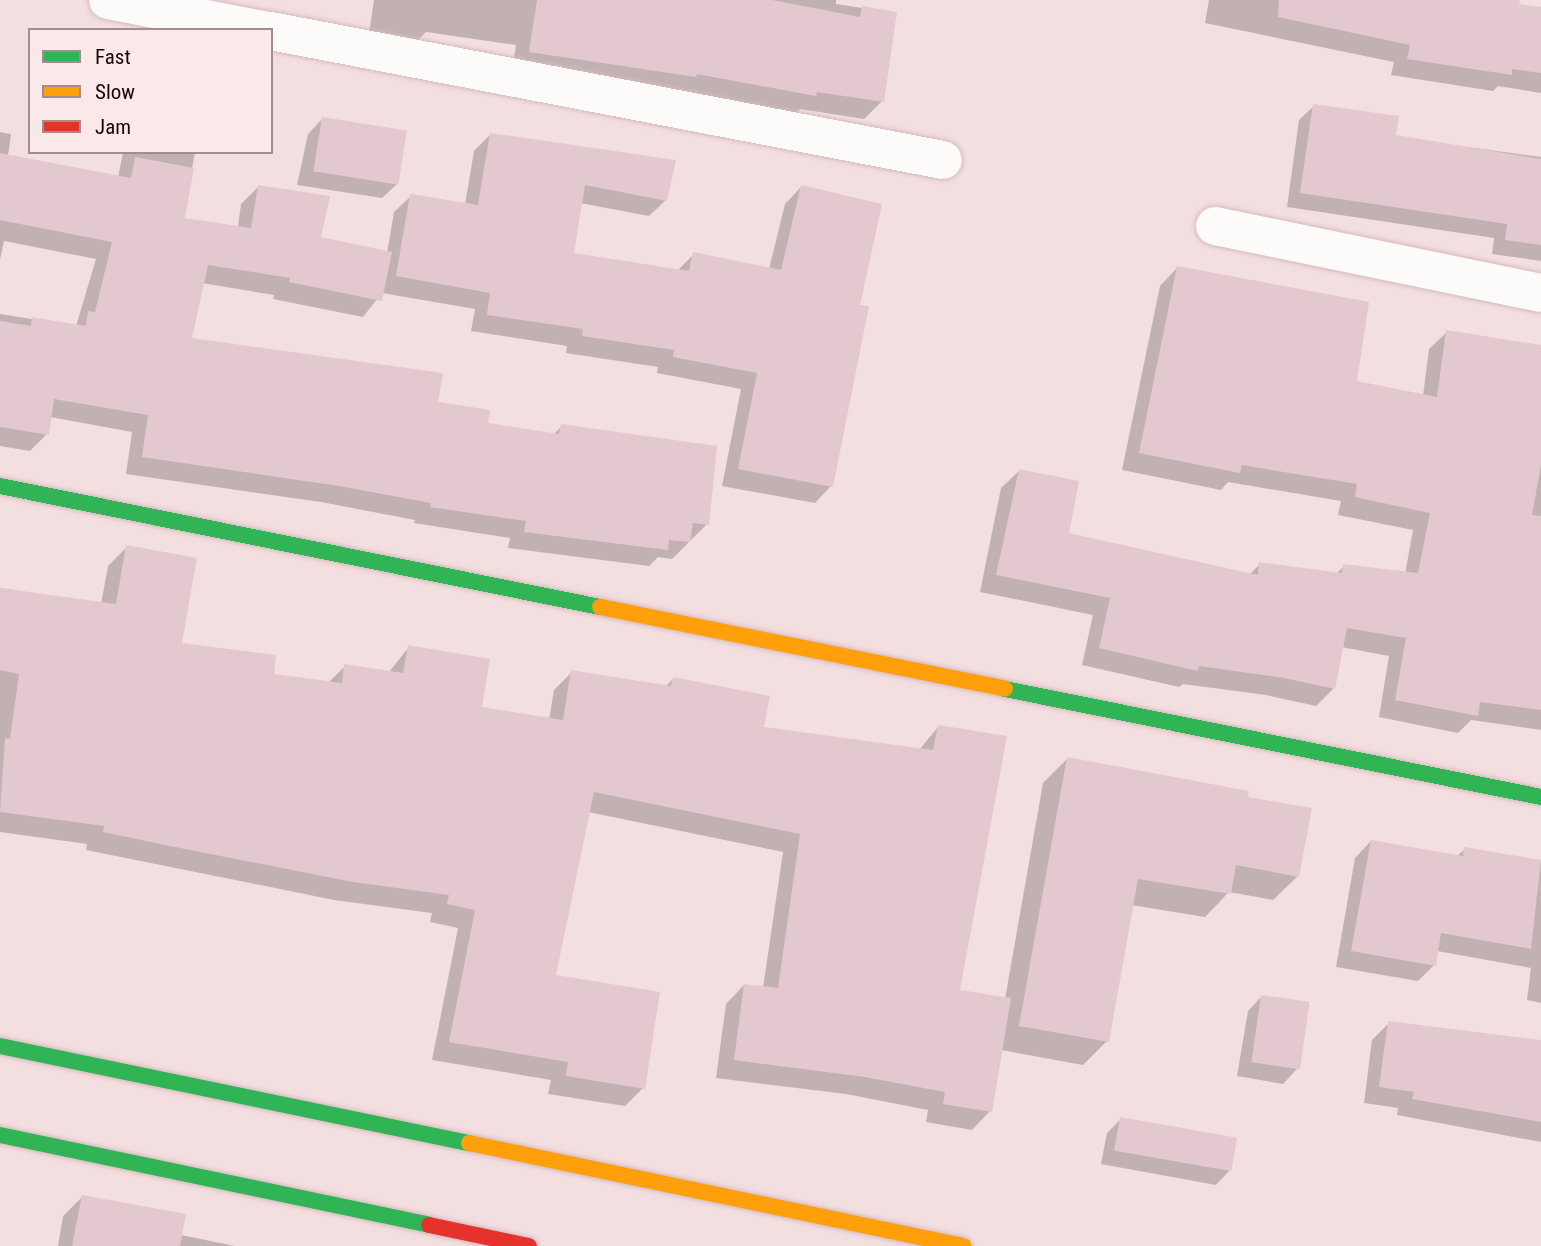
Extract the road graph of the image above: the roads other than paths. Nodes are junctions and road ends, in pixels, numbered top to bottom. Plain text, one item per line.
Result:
1 (108, 0) edge
2 (253, 28) edge
3 (273, 31) edge
4 (943, 160) dead end
5 (1215, 226) dead end
6 (1541, 293) edge
7 (0, 486) edge
8 (1541, 797) edge
9 (0, 1046) edge
10 (0, 1135) edge
11 (529, 1246) edge
12 (963, 1246) edge

1 - 2 street
3 - 4 street
5 - 6 street
7 - 8 street
9 - 12 street
10 - 11 street

